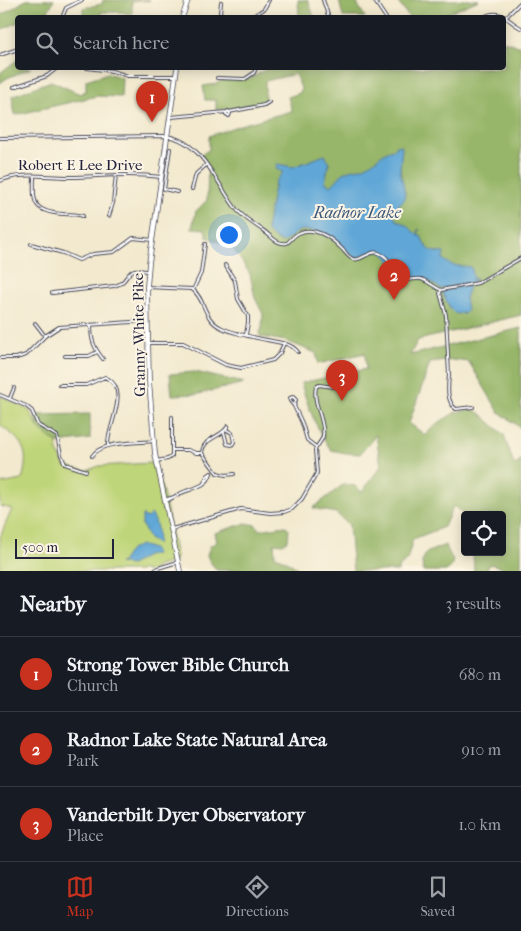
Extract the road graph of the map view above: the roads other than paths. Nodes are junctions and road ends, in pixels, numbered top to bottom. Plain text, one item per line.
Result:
1 (82, 0) edge
2 (188, 0) edge
3 (269, 0) edge
4 (323, 0) edge
5 (374, 0) edge
6 (222, 2) dead end
7 (521, 2) edge
8 (63, 15) edge
9 (183, 15) edge
10 (222, 15) edge
11 (255, 15) edge
12 (328, 15) edge
13 (384, 15) edge
14 (506, 17) joint
15 (521, 28) edge
16 (15, 50) edge
17 (0, 55) edge
18 (54, 70) edge
19 (104, 70) edge
20 (177, 70) edge
21 (255, 70) edge
22 (176, 76) junction
23 (217, 78) dead end
24 (14, 87) dead end
25 (269, 102) dead end
26 (171, 117) junction
27 (168, 136) junction
28 (0, 138) edge
29 (170, 149) dead end
30 (166, 165) junction
31 (206, 165) junction
32 (116, 175) junction
33 (34, 177) junction
34 (161, 177) junction
35 (0, 181) edge
36 (192, 189) dead end
37 (177, 192) dead end
38 (83, 216) dead end
39 (109, 216) dead end
40 (153, 240) junction
41 (31, 244) dead end
42 (205, 244) dead end
43 (521, 258) edge
44 (225, 265) dead end
45 (148, 271) junction
46 (147, 287) junction
47 (193, 290) junction
48 (441, 290) junction
49 (52, 293) dead end
50 (148, 321) junction
51 (35, 323) dead end
52 (91, 326) junction
53 (246, 334) junction
54 (45, 336) junction
55 (284, 342) junction
56 (148, 343) junction
57 (97, 352) junction
58 (298, 352) dead end
59 (66, 356) dead end
60 (0, 358) edge
61 (104, 358) dead end
62 (356, 379) dead end
63 (59, 385) dead end
64 (14, 388) dead end
65 (0, 395) edge
66 (10, 398) junction
67 (294, 406) dead end
68 (473, 407) dead end
69 (172, 417) dead end
70 (228, 426) dead end
71 (225, 431) junction
72 (154, 441) junction
73 (108, 445) junction
74 (316, 447) junction
75 (172, 450) junction
76 (202, 453) junction
77 (92, 456) dead end
78 (156, 461) junction
79 (214, 470) junction
80 (86, 471) dead end
81 (234, 474) dead end
82 (165, 501) junction
83 (171, 529) junction
84 (178, 562) junction
85 (154, 571) edge
86 (180, 571) edge

1 - 8 street
2 - 9 main road
3 - 11 street
4 - 12 street
5 - 13 street
6 - 10 street
7 - 14 street
14 - 15 street
16 - 17 street
18 - 24 street
19 - 22 street
20 - 22 main road, Granny White Pike
21 - 23 street
22 - 26 main road, Granny White Pike
25 - 26 street
26 - 27 main road, Granny White Pike
27 - 28 street
27 - 30 main road, Granny White Pike
27 - 31 street
29 - 30 street
30 - 34 main road, Granny White Pike
30 - 37 street
31 - 36 street
31 - 48 street
32 - 33 street, Robert E Lee Drive
32 - 34 street, Robert E Lee Drive
32 - 39 street
33 - 35 street, Robert E Lee Drive
33 - 38 street
34 - 40 main road, Granny White Pike
40 - 41 street
40 - 45 main road, Granny White Pike
42 - 47 street
43 - 48 street
44 - 53 street
45 - 46 main road, Granny White Pike
45 - 49 street
46 - 47 street
46 - 50 main road, Granny White Pike
47 - 53 street
48 - 68 street
50 - 52 street
50 - 56 main road, Granny White Pike
51 - 54 street
52 - 54 street
52 - 57 street
53 - 55 street
54 - 60 street
55 - 56 street
55 - 58 street
56 - 72 main road, Granny White Pike
57 - 59 street
57 - 61 street
62 - 74 street
63 - 73 street
64 - 66 street
65 - 66 street
66 - 80 street
67 - 74 street
69 - 75 street
70 - 71 street
71 - 71 street
71 - 76 street
72 - 73 street
72 - 78 main road, Granny White Pike
73 - 77 street
74 - 83 street
75 - 76 street
75 - 78 street
76 - 79 street
78 - 82 main road, Granny White Pike
79 - 81 street
79 - 82 street
82 - 83 main road, Granny White Pike
83 - 84 main road, Granny White Pike
84 - 85 street
84 - 86 main road, Granny White Pike

